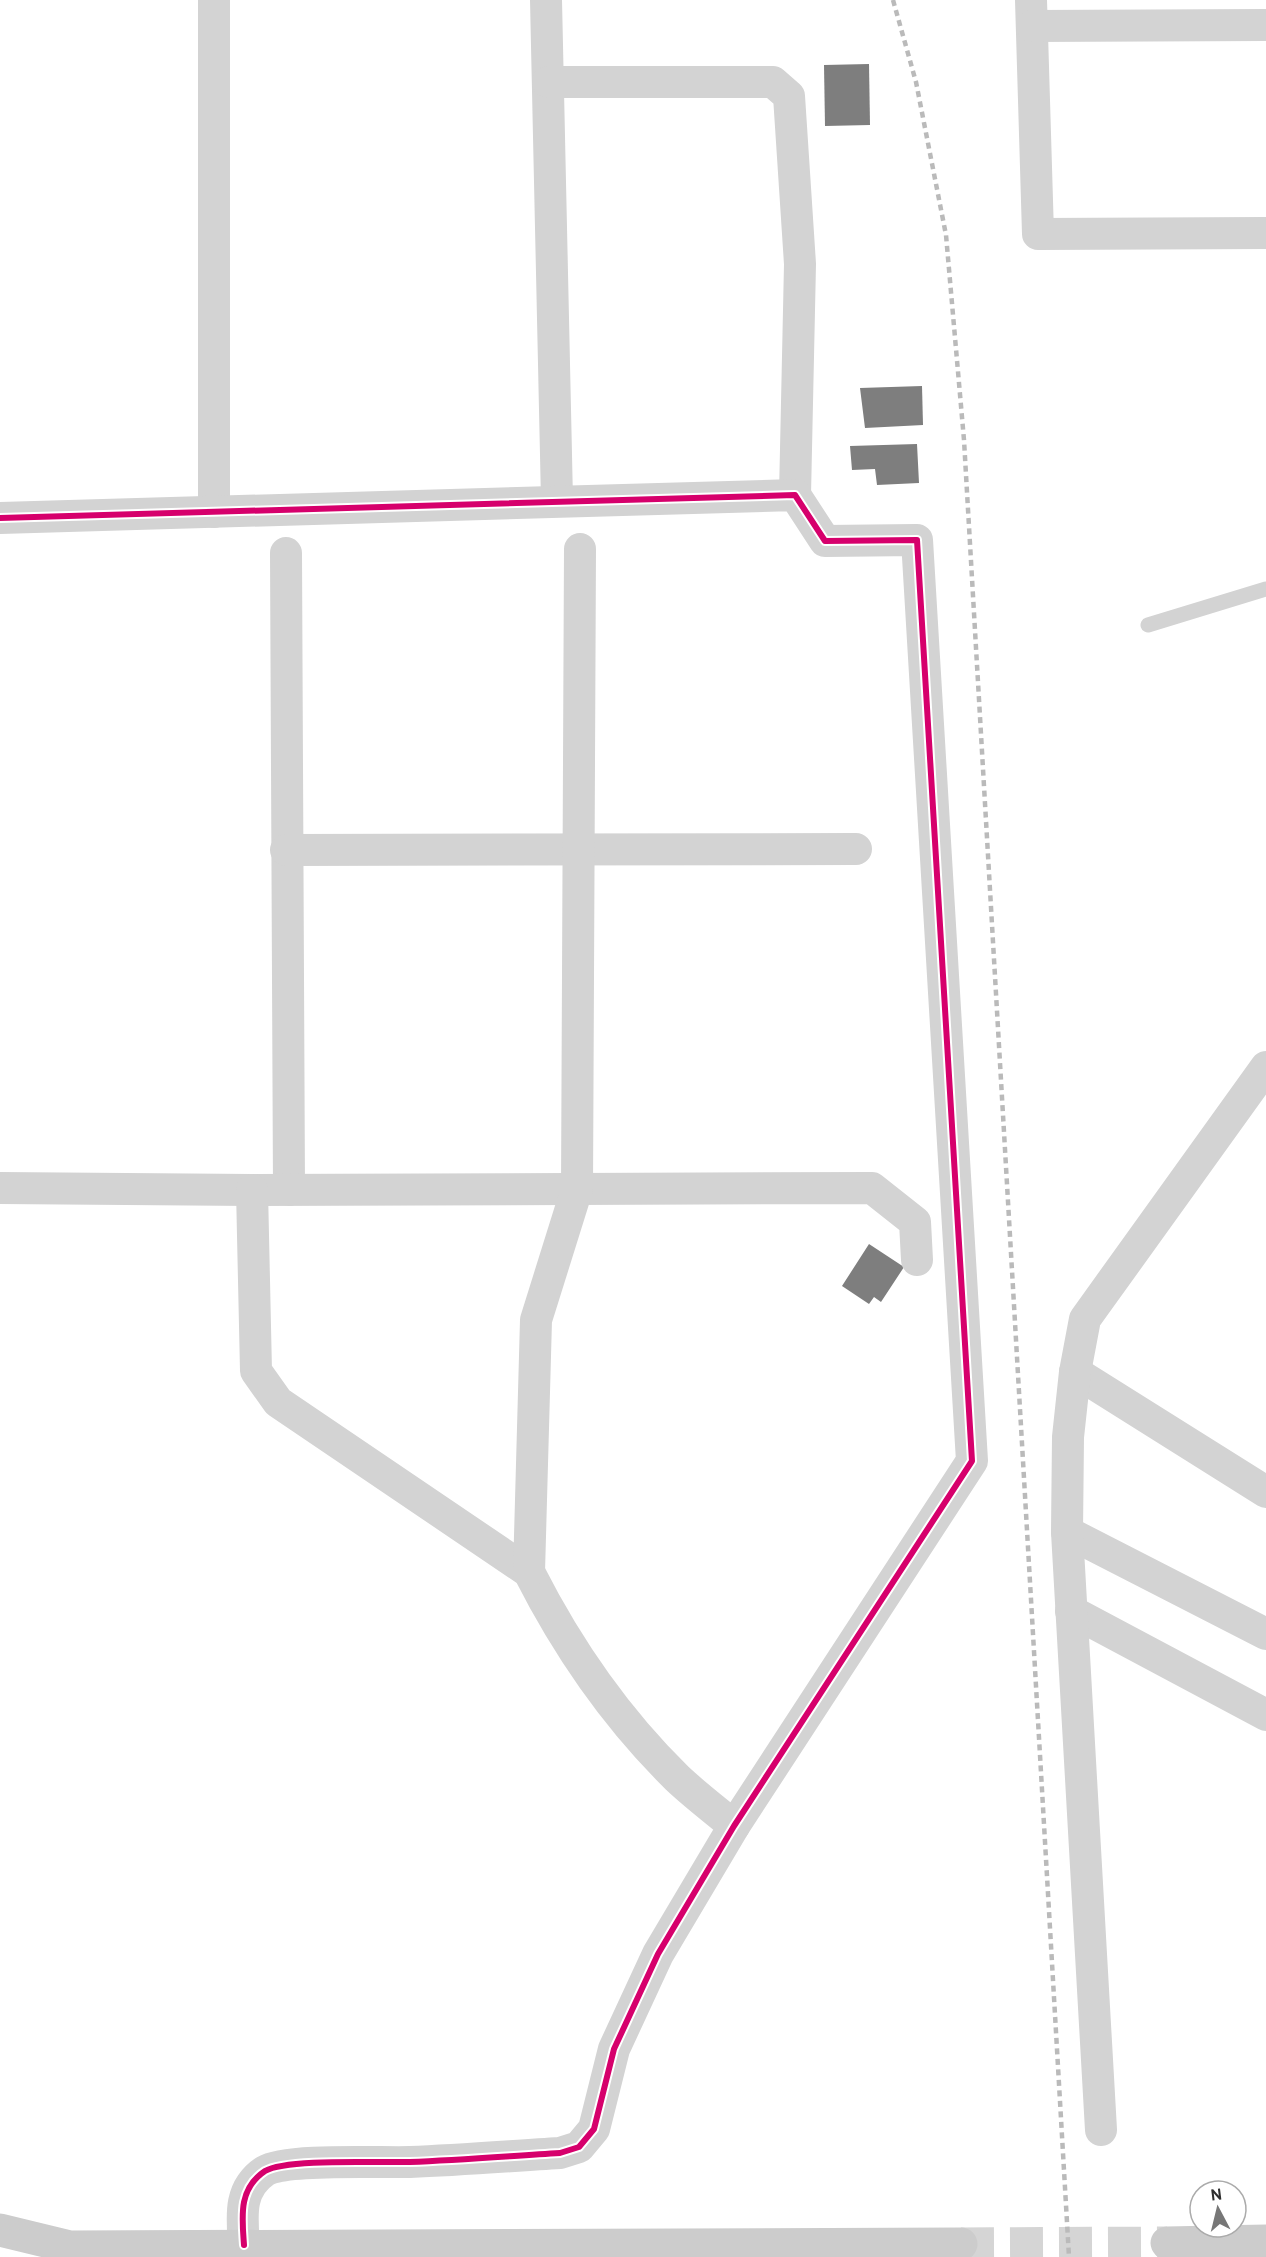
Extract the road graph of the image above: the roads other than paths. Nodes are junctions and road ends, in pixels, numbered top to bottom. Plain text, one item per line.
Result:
1 (214, 0) edge
2 (546, 0) edge
3 (1032, 13) edge
4 (1266, 25) edge
5 (548, 82) junction
6 (1266, 233) edge
7 (795, 495) junction
8 (557, 500) junction
9 (214, 512) junction
10 (0, 518) edge
11 (580, 549) dead end
12 (286, 553) dead end
13 (1266, 589) edge
14 (1148, 625) dead end
15 (579, 849) junction
16 (856, 849) dead end
17 (286, 850) junction
18 (1266, 1067) edge
19 (0, 1188) edge
20 (577, 1189) junction
21 (252, 1190) junction
22 (289, 1190) junction
23 (917, 1260) dead end
24 (1075, 1372) junction
25 (1266, 1492) edge
26 (1067, 1532) junction
27 (530, 1572) junction
28 (1071, 1611) junction
29 (1266, 1634) edge
30 (1266, 1715) edge
31 (734, 1826) junction
32 (1101, 2130) dead end
33 (0, 2230) edge
34 (1266, 2241) edge
35 (1167, 2243) tunnel mouth
36 (961, 2244) tunnel mouth
37 (244, 2245) junction

1 - 9 street
2 - 5 street
3 - 4 street
3 - 6 street
5 - 7 street
5 - 8 street
7 - 8 street
7 - 31 street
8 - 9 street
9 - 10 street
11 - 15 street
12 - 17 street
13 - 14 lane
15 - 16 street
15 - 17 street
15 - 20 street
17 - 22 street
18 - 24 street
19 - 21 street
20 - 22 street
20 - 23 street
20 - 27 street
21 - 22 street
21 - 27 street
24 - 25 street
24 - 26 street
26 - 28 street
26 - 29 street
27 - 31 street
28 - 30 street
28 - 32 street
31 - 37 street
33 - 37 street
34 - 35 street
36 - 37 street

